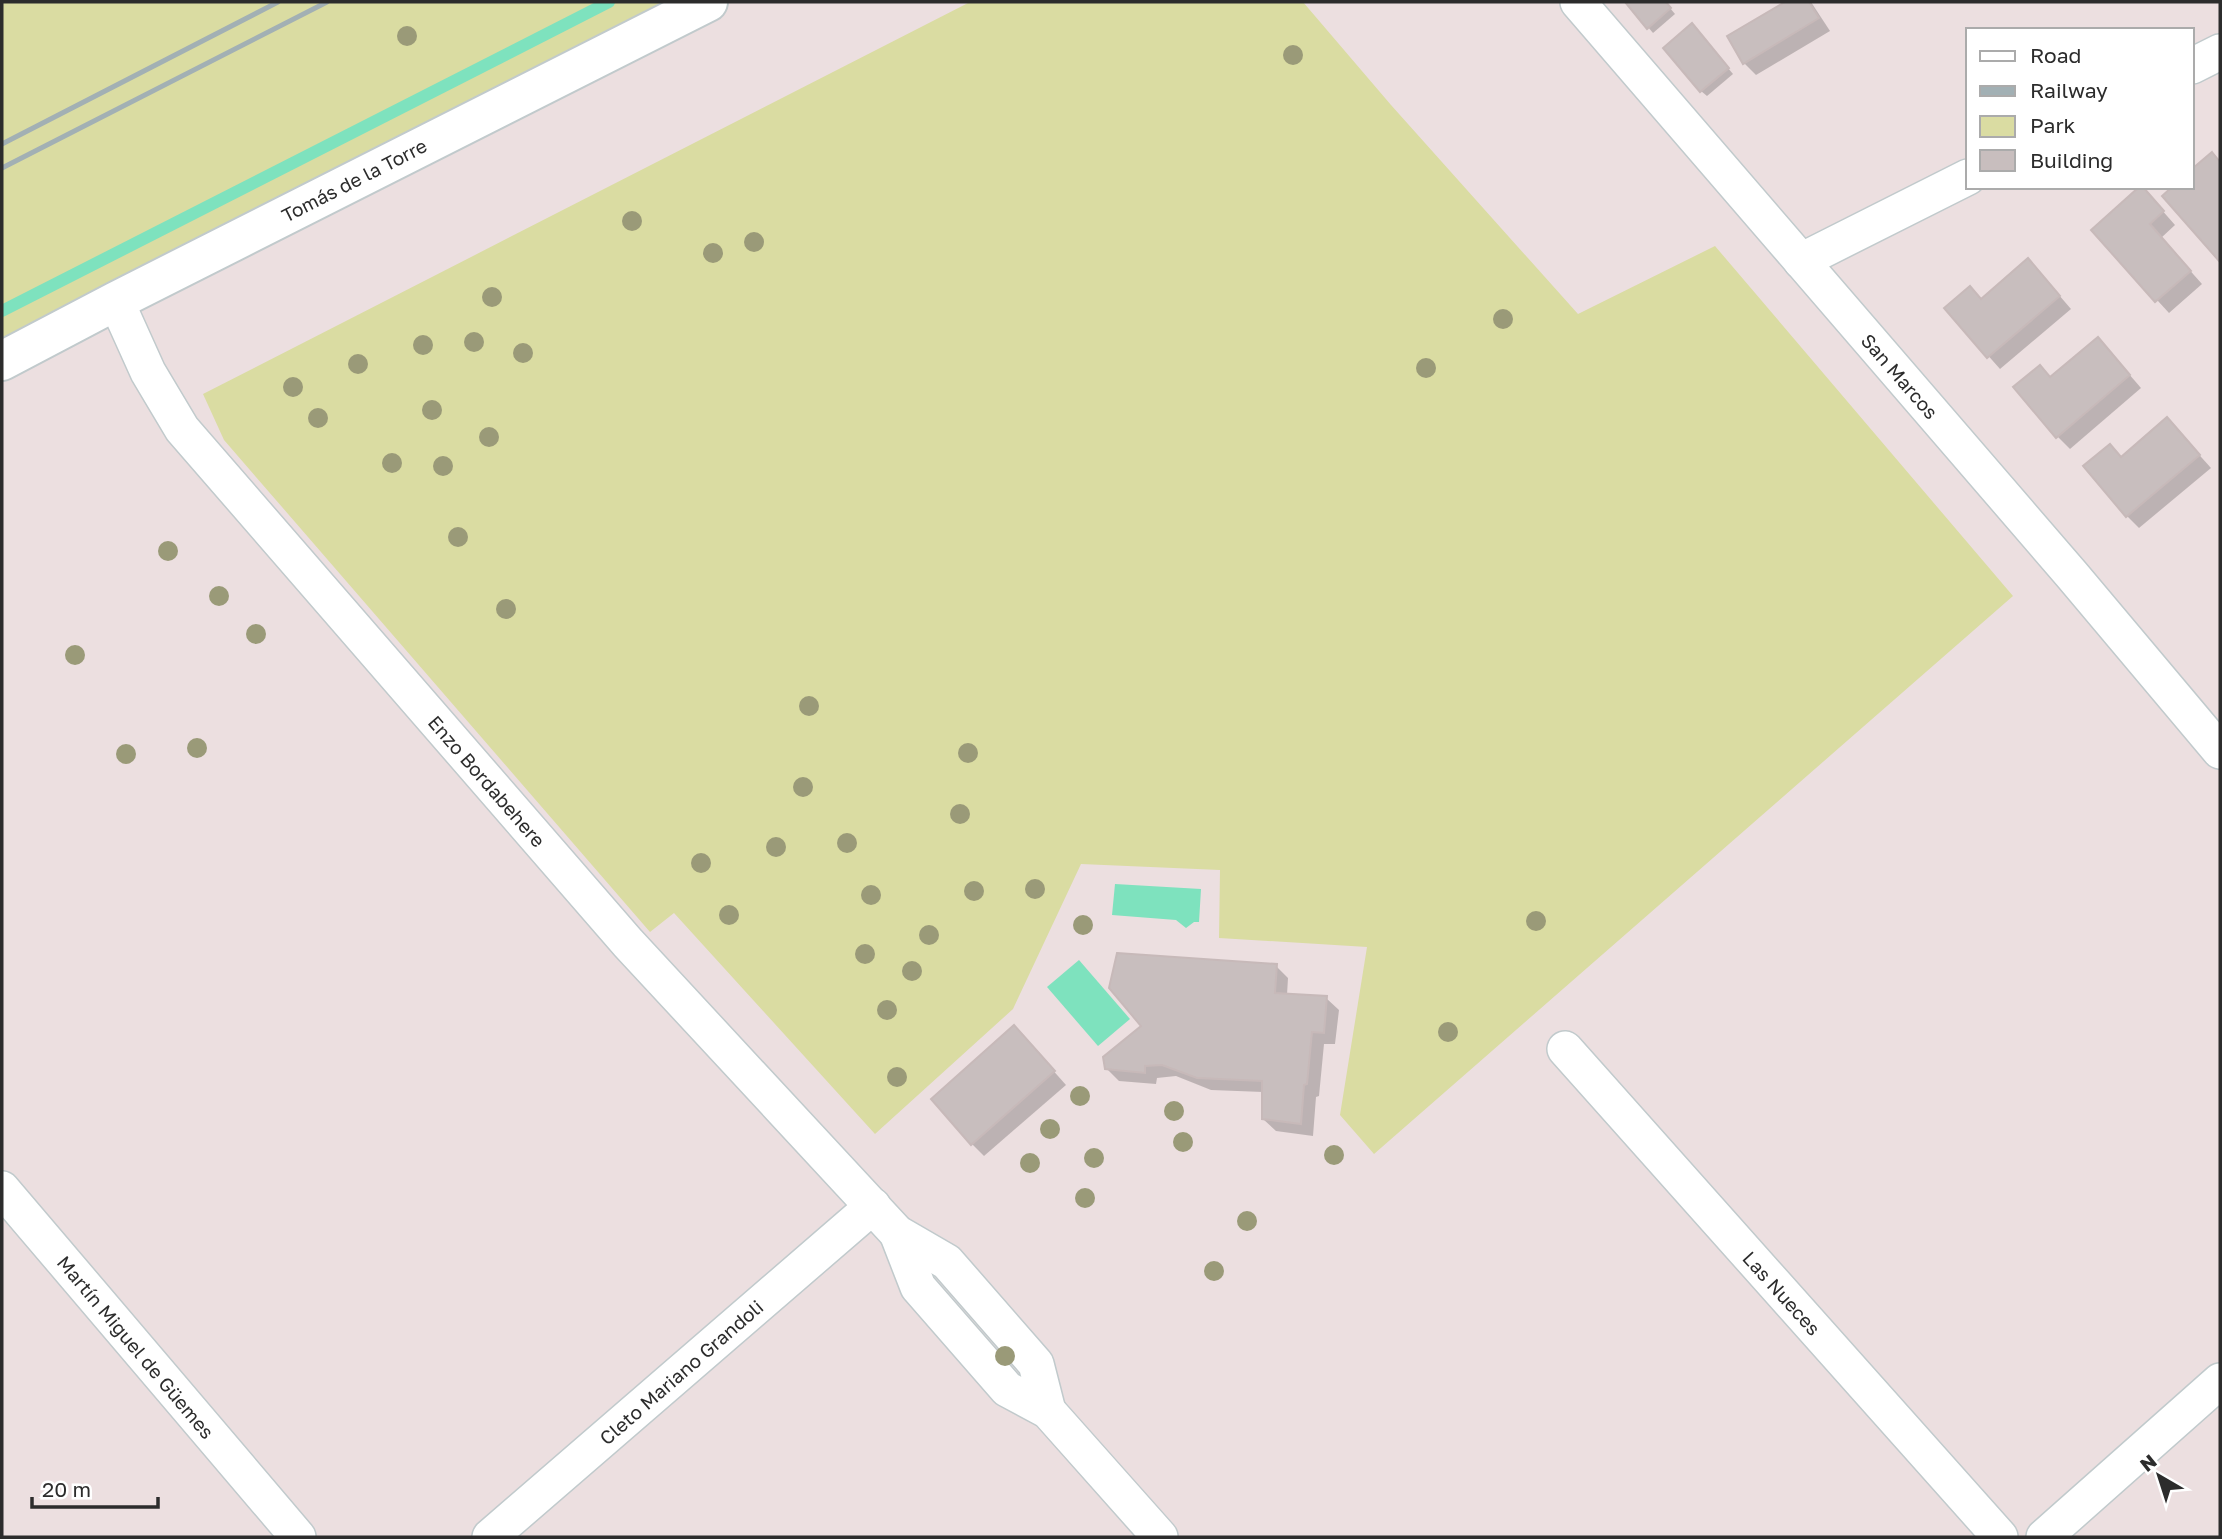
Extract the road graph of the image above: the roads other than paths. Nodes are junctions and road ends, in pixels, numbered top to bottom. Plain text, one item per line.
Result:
1 (708, 2) edge
2 (1578, 2) edge
3 (2220, 52) edge
4 (2194, 65) edge
5 (1966, 178) edge
6 (1801, 261) junction
7 (116, 301) junction
8 (2, 361) edge
9 (2220, 751) edge
10 (1565, 1049) dead end
11 (2, 1189) edge
12 (873, 1206) junction
13 (2220, 1381) edge
14 (299, 1537) edge
15 (490, 1537) edge
16 (1160, 1537) edge
17 (2000, 1537) edge
18 (2044, 1537) edge

1 - 7 street, Tomás de la Torre
2 - 6 street, San Marcos
3 - 4 street
5 - 6 street
6 - 9 street, San Marcos
7 - 8 street, Tomás de la Torre
7 - 12 street, Enzo Bordabehere
10 - 17 street, Las Nueces
11 - 14 street, Martín Miguel de Güemes
12 - 15 street, Cleto Mariano Grandoli
12 - 16 street, Enzo Bordabehere
13 - 18 street

